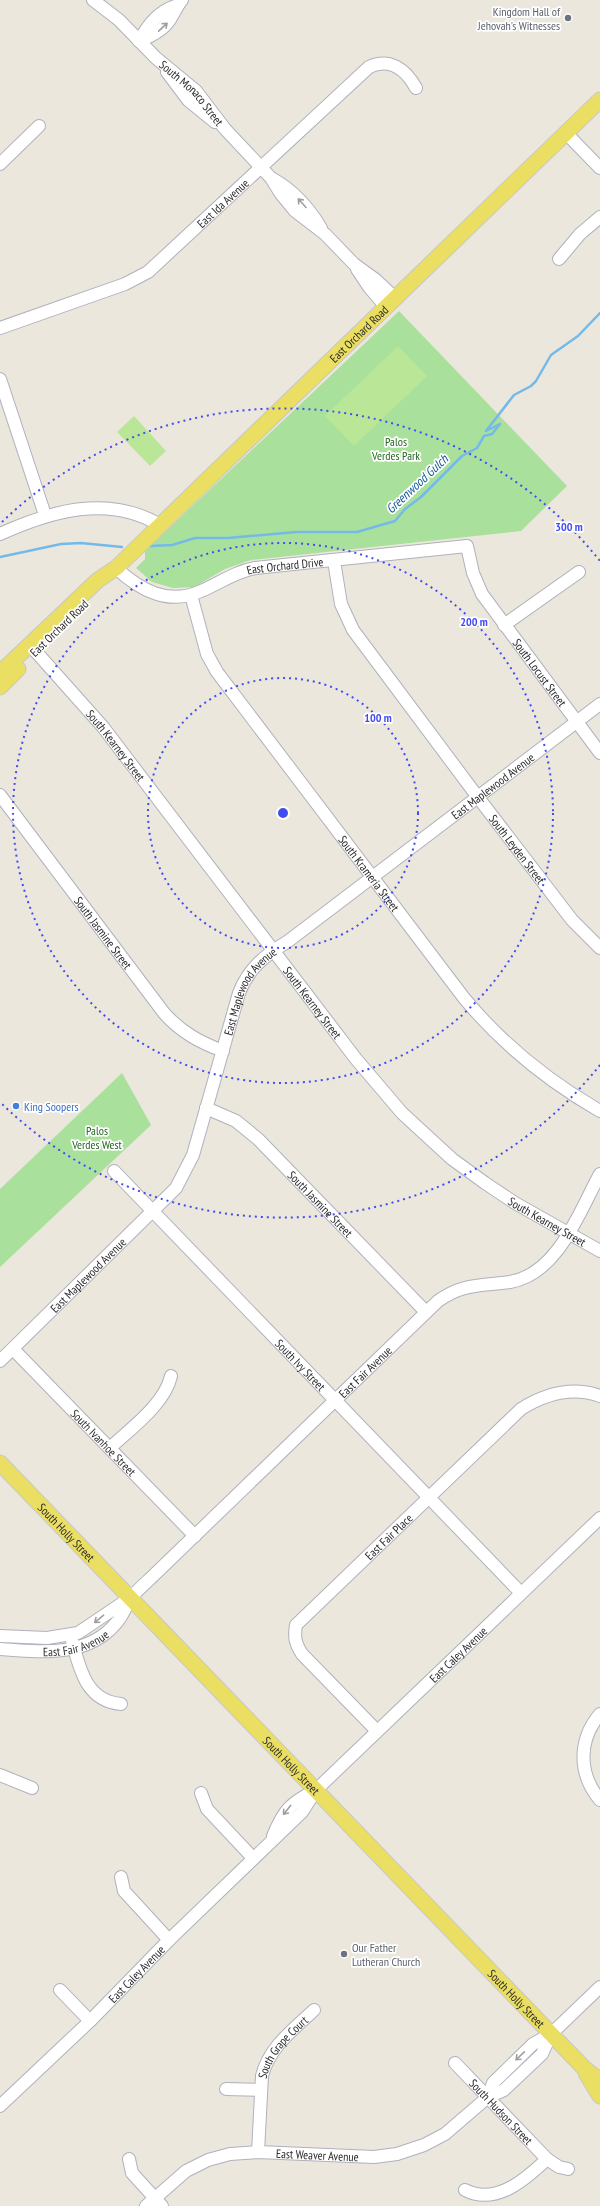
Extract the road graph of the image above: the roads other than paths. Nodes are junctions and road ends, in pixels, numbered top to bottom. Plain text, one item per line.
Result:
1 (93, 0) edge
2 (107, 0) edge
3 (180, 2) edge
4 (119, 20) junction
5 (139, 41) junction
6 (416, 88) dead end
7 (600, 100) edge
8 (39, 126) dead end
9 (566, 132) junction
10 (0, 164) edge
11 (261, 167) junction
12 (600, 168) edge
13 (600, 217) edge
14 (559, 259) dead end
15 (390, 302) junction
16 (0, 328) edge
17 (0, 379) edge
18 (45, 515) junction
19 (160, 526) junction
20 (0, 534) edge
21 (467, 546) joint
22 (334, 561) junction
23 (116, 568) junction
24 (579, 572) dead end
25 (191, 595) junction
26 (504, 625) junction
27 (33, 648) junction
28 (0, 673) edge
29 (0, 687) edge
30 (600, 704) edge
31 (576, 722) junction
32 (600, 753) edge
33 (0, 795) edge
34 (477, 796) junction
35 (371, 877) junction
36 (600, 948) edge
37 (272, 950) junction
38 (223, 1051) junction
39 (206, 1108) junction
40 (600, 1111) edge
41 (114, 1171) dead end
42 (600, 1174) edge
43 (154, 1213) junction
44 (568, 1233) junction
45 (600, 1251) edge
46 (426, 1312) junction
47 (13, 1348) junction
48 (0, 1361) edge
49 (171, 1376) dead end
50 (600, 1396) edge
51 (335, 1400) junction
52 (110, 1448) junction
53 (0, 1463) edge
54 (429, 1497) junction
55 (600, 1518) edge
56 (195, 1536) junction
57 (521, 1593) junction
58 (132, 1598) junction
59 (70, 1634) junction
60 (0, 1636) edge
61 (0, 1649) edge
62 (74, 1649) junction
63 (121, 1704) dead end
64 (600, 1714) edge
65 (377, 1732) junction
66 (0, 1775) edge
67 (32, 1788) dead end
68 (316, 1790) junction
69 (201, 1793) dead end
70 (600, 1800) edge
71 (253, 1858) junction
72 (121, 1877) dead end
73 (169, 1940) junction
74 (600, 1987) edge
75 (60, 1990) dead end
76 (314, 2010) dead end
77 (90, 2021) junction
78 (551, 2034) junction
79 (455, 2063) dead end
80 (583, 2067) junction
81 (600, 2081) edge
82 (226, 2089) dead end
83 (261, 2090) junction
84 (600, 2096) edge
85 (488, 2097) junction
86 (0, 2106) edge
87 (258, 2152) junction
88 (129, 2159) dead end
89 (547, 2159) junction
90 (568, 2169) dead end
91 (465, 2190) dead end
92 (154, 2203) edge

1 - 4 street, South Monaco Street
2 - 4 street, South Monaco Street
3 - 5 street
4 - 5 street, South Monaco Street
5 - 11 street, South Monaco Street
6 - 11 street, East Ida Avenue
7 - 9 main road, East Orchard Road
8 - 10 street
9 - 12 street
9 - 15 main road, East Orchard Road
11 - 15 street, South Monaco Street
11 - 16 street, East Ida Avenue
13 - 14 street
15 - 19 main road, East Orchard Road
17 - 18 street
18 - 19 street
18 - 20 street
19 - 23 main road, East Orchard Road
21 - 22 street, East Orchard Drive
21 - 26 street, South Locust Street
22 - 25 street, East Orchard Drive
22 - 34 street, South Leyden Street
23 - 25 street, East Orchard Drive
23 - 27 main road, East Orchard Road
24 - 26 street
25 - 35 street, South Krameria Street
26 - 31 street, South Locust Street
27 - 28 main road, East Orchard Road
27 - 29 main road, East Orchard Road
27 - 37 street, South Kearney Street
30 - 31 street, East Maplewood Avenue
31 - 32 street, South Locust Street
31 - 34 street, East Maplewood Avenue
33 - 38 street, South Jasmine Street
34 - 35 street, East Maplewood Avenue
34 - 36 street, South Leyden Street
35 - 37 street, East Maplewood Avenue
35 - 40 street, South Krameria Street
37 - 38 street, East Maplewood Avenue
37 - 44 street, South Kearney Street
38 - 39 street, East Maplewood Avenue
39 - 43 street, East Maplewood Avenue
39 - 46 street, South Jasmine Street
41 - 43 street, South Ivy Street
42 - 44 street, East Fair Avenue
43 - 47 street, East Maplewood Avenue
43 - 51 street, South Ivy Street
44 - 45 street, South Kearney Street
44 - 46 street, East Fair Avenue
46 - 51 street, East Fair Avenue
47 - 48 street, East Maplewood Avenue
47 - 52 street, South Ivanhoe Street
49 - 52 street
50 - 54 street, East Fair Place
51 - 54 street, South Ivy Street
51 - 56 street, East Fair Avenue
52 - 56 street, South Ivanhoe Street
53 - 58 main road, South Holly Street
54 - 57 street, South Ivy Street
54 - 65 street, East Fair Place
55 - 57 street, East Caley Avenue
56 - 58 street, East Fair Avenue
57 - 65 street, East Caley Avenue
58 -> 59 street, East Fair Avenue
58 - 62 street, East Fair Avenue
58 - 68 main road, South Holly Street
59 - 60 street, East Fair Avenue
59 - 62 street
61 - 62 street, East Fair Avenue
62 - 63 street
64 - 70 street
65 - 68 street, East Caley Avenue
66 - 67 street
68 - 71 street, East Caley Avenue
68 - 78 main road, South Holly Street
69 - 71 street
71 - 73 street, East Caley Avenue
72 - 73 street
73 - 77 street, East Caley Avenue
74 - 78 street, East Weaver Avenue
75 - 77 street
76 - 83 street, South Grape Court
77 - 86 street, East Caley Avenue
78 - 80 main road, South Holly Street
78 - 85 street, East Weaver Avenue
79 - 85 street, South Hudson Street
80 - 81 main road, South Holly Street
80 - 84 main road, South Holly Street
82 - 83 street, South Grape Court
83 - 87 street, South Grape Court
85 - 87 street, East Weaver Avenue
85 - 89 street, South Hudson Street
87 - 92 street, East Weaver Avenue
88 - 92 street
89 - 90 street, South Hudson Street
89 - 91 street

